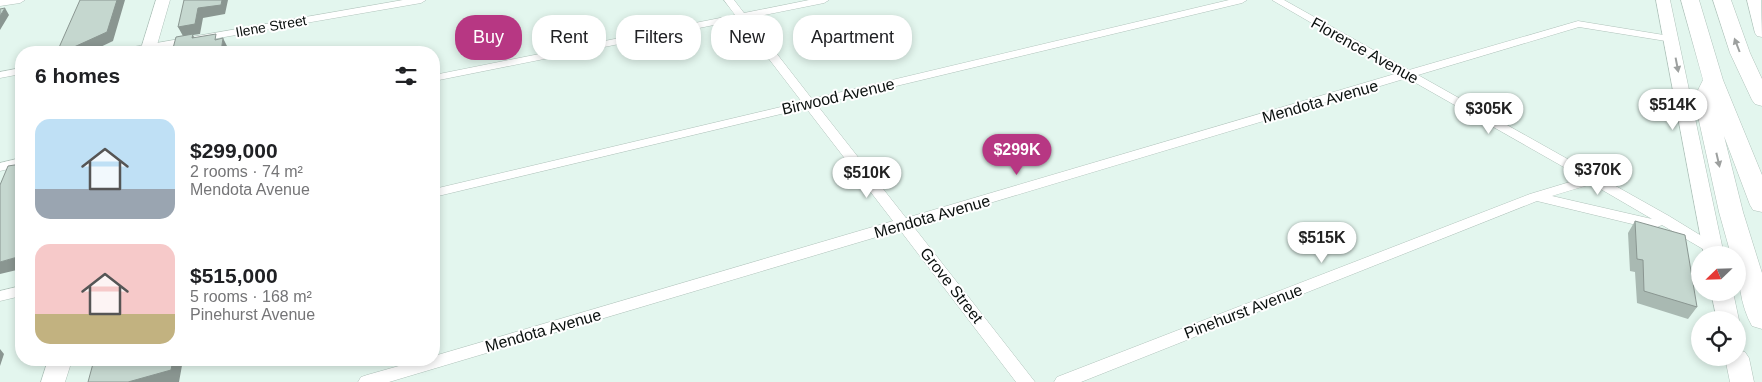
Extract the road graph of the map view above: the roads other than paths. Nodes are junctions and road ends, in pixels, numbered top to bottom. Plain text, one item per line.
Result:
1 (20, 0) edge
2 (163, 0) edge
3 (421, 0) edge
4 (729, 0) edge
5 (824, 0) edge
6 (1242, 0) edge
7 (1277, 0) edge
8 (1663, 0) edge
9 (1690, 0) edge
10 (1722, 0) edge
11 (1754, 0) edge
12 (0, 3) edge
13 (741, 15) edge
14 (747, 15) edge
15 (711, 22) edge
16 (1762, 33) edge
17 (1672, 39) junction
18 (149, 46) edge
19 (170, 46) edge
20 (776, 60) edge
21 (15, 72) edge
22 (0, 75) edge
23 (1409, 75) junction
24 (440, 77) edge
25 (1713, 80) junction
26 (1762, 100) edge
27 (810, 103) junction
28 (15, 163) edge
29 (0, 167) edge
30 (1594, 179) junction
31 (440, 191) edge
32 (1535, 196) junction
33 (1762, 205) edge
34 (1664, 219) junction
35 (904, 224) junction
36 (1705, 246) edge
37 (1713, 246) edge
38 (15, 292) edge
39 (0, 296) edge
40 (1762, 319) edge
41 (440, 361) edge
42 (58, 366) edge
43 (421, 366) edge
44 (1739, 366) edge
45 (53, 382) edge
46 (367, 382) edge
47 (1026, 382) edge
48 (1063, 382) edge
49 (1742, 382) edge

1 - 12 street
2 - 18 main road
3 - 19 street, Ilene Street
4 - 13 street, Grove Street
5 - 14 street
6 - 27 street, Birwood Avenue
7 - 23 street, Florence Avenue
8 - 17 main road
9 - 25 highway
26 -> 10 highway
11 - 16 main road
15 - 24 street
17 - 23 street, Mendota Avenue
17 -> 37 main road
20 - 27 street, Grove Street
21 - 22 street
23 - 30 street, Florence Avenue
23 - 35 street, Mendota Avenue
25 - 33 highway
25 -> 40 highway
27 - 31 street, Birwood Avenue
27 - 35 street, Grove Street
28 - 29 street
30 - 32 street, Pinehurst Avenue
30 - 34 street, Florence Avenue
32 - 34 street
32 - 48 street, Pinehurst Avenue
34 - 36 street, Florence Avenue
35 - 41 street, Mendota Avenue
35 - 47 street, Grove Street
38 - 39 street
42 - 45 main road
43 - 46 street, Mendota Avenue
44 - 49 main road

